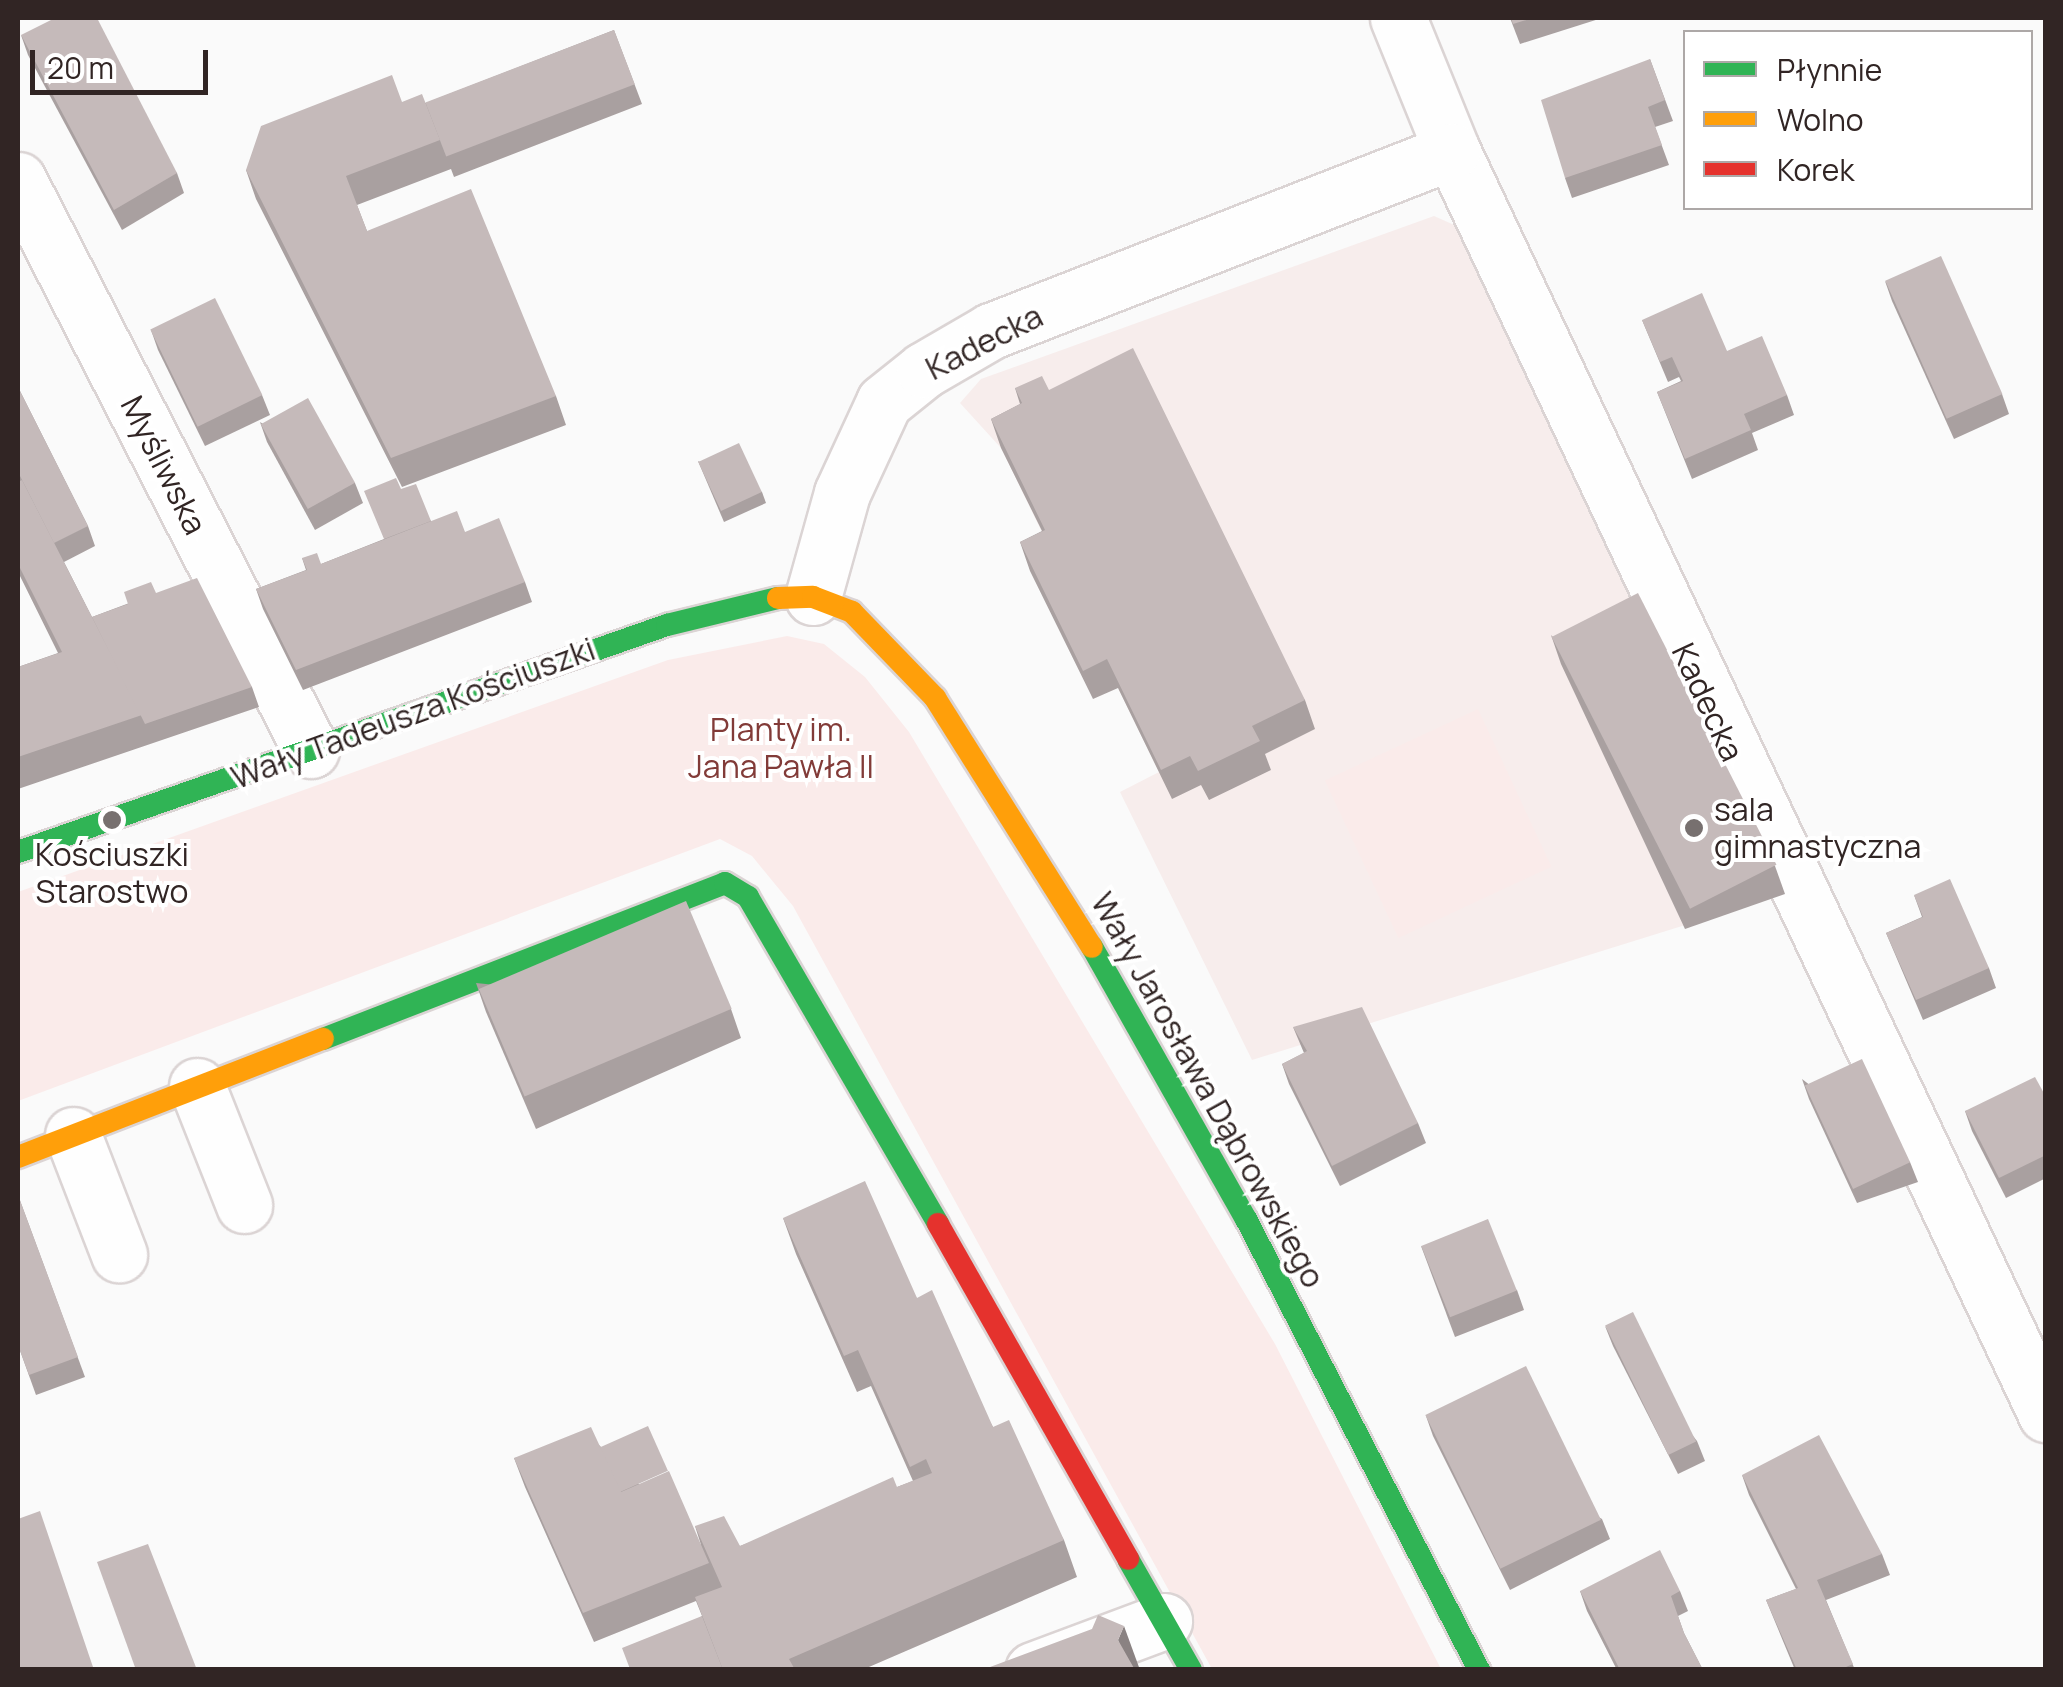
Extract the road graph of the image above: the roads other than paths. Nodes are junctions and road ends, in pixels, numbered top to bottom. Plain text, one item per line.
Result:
1 (1398, 18) edge
2 (1452, 151) junction
3 (18, 180) edge
4 (813, 597) junction
5 (311, 750) junction
6 (18, 852) edge
7 (197, 1086) junction
8 (73, 1135) junction
9 (18, 1157) edge
10 (244, 1205) dead end
11 (120, 1254) dead end
12 (2046, 1414) edge
13 (1164, 1621) junction
14 (1033, 1670) edge
15 (1191, 1670) edge
16 (1479, 1670) edge

1 - 2 street, Kadecka
2 - 4 street, Kadecka
2 - 12 street, Kadecka
3 - 5 street, Myśliwska
4 - 5 street, Wały Tadeusza Kościuszki
4 - 16 street, Wały Jarosława Dąbrowskiego
5 - 6 street, Wały Tadeusza Kościuszki
7 - 8 street
7 - 10 street
7 - 13 street
8 - 9 street
8 - 11 street
13 - 14 street
13 - 15 street

